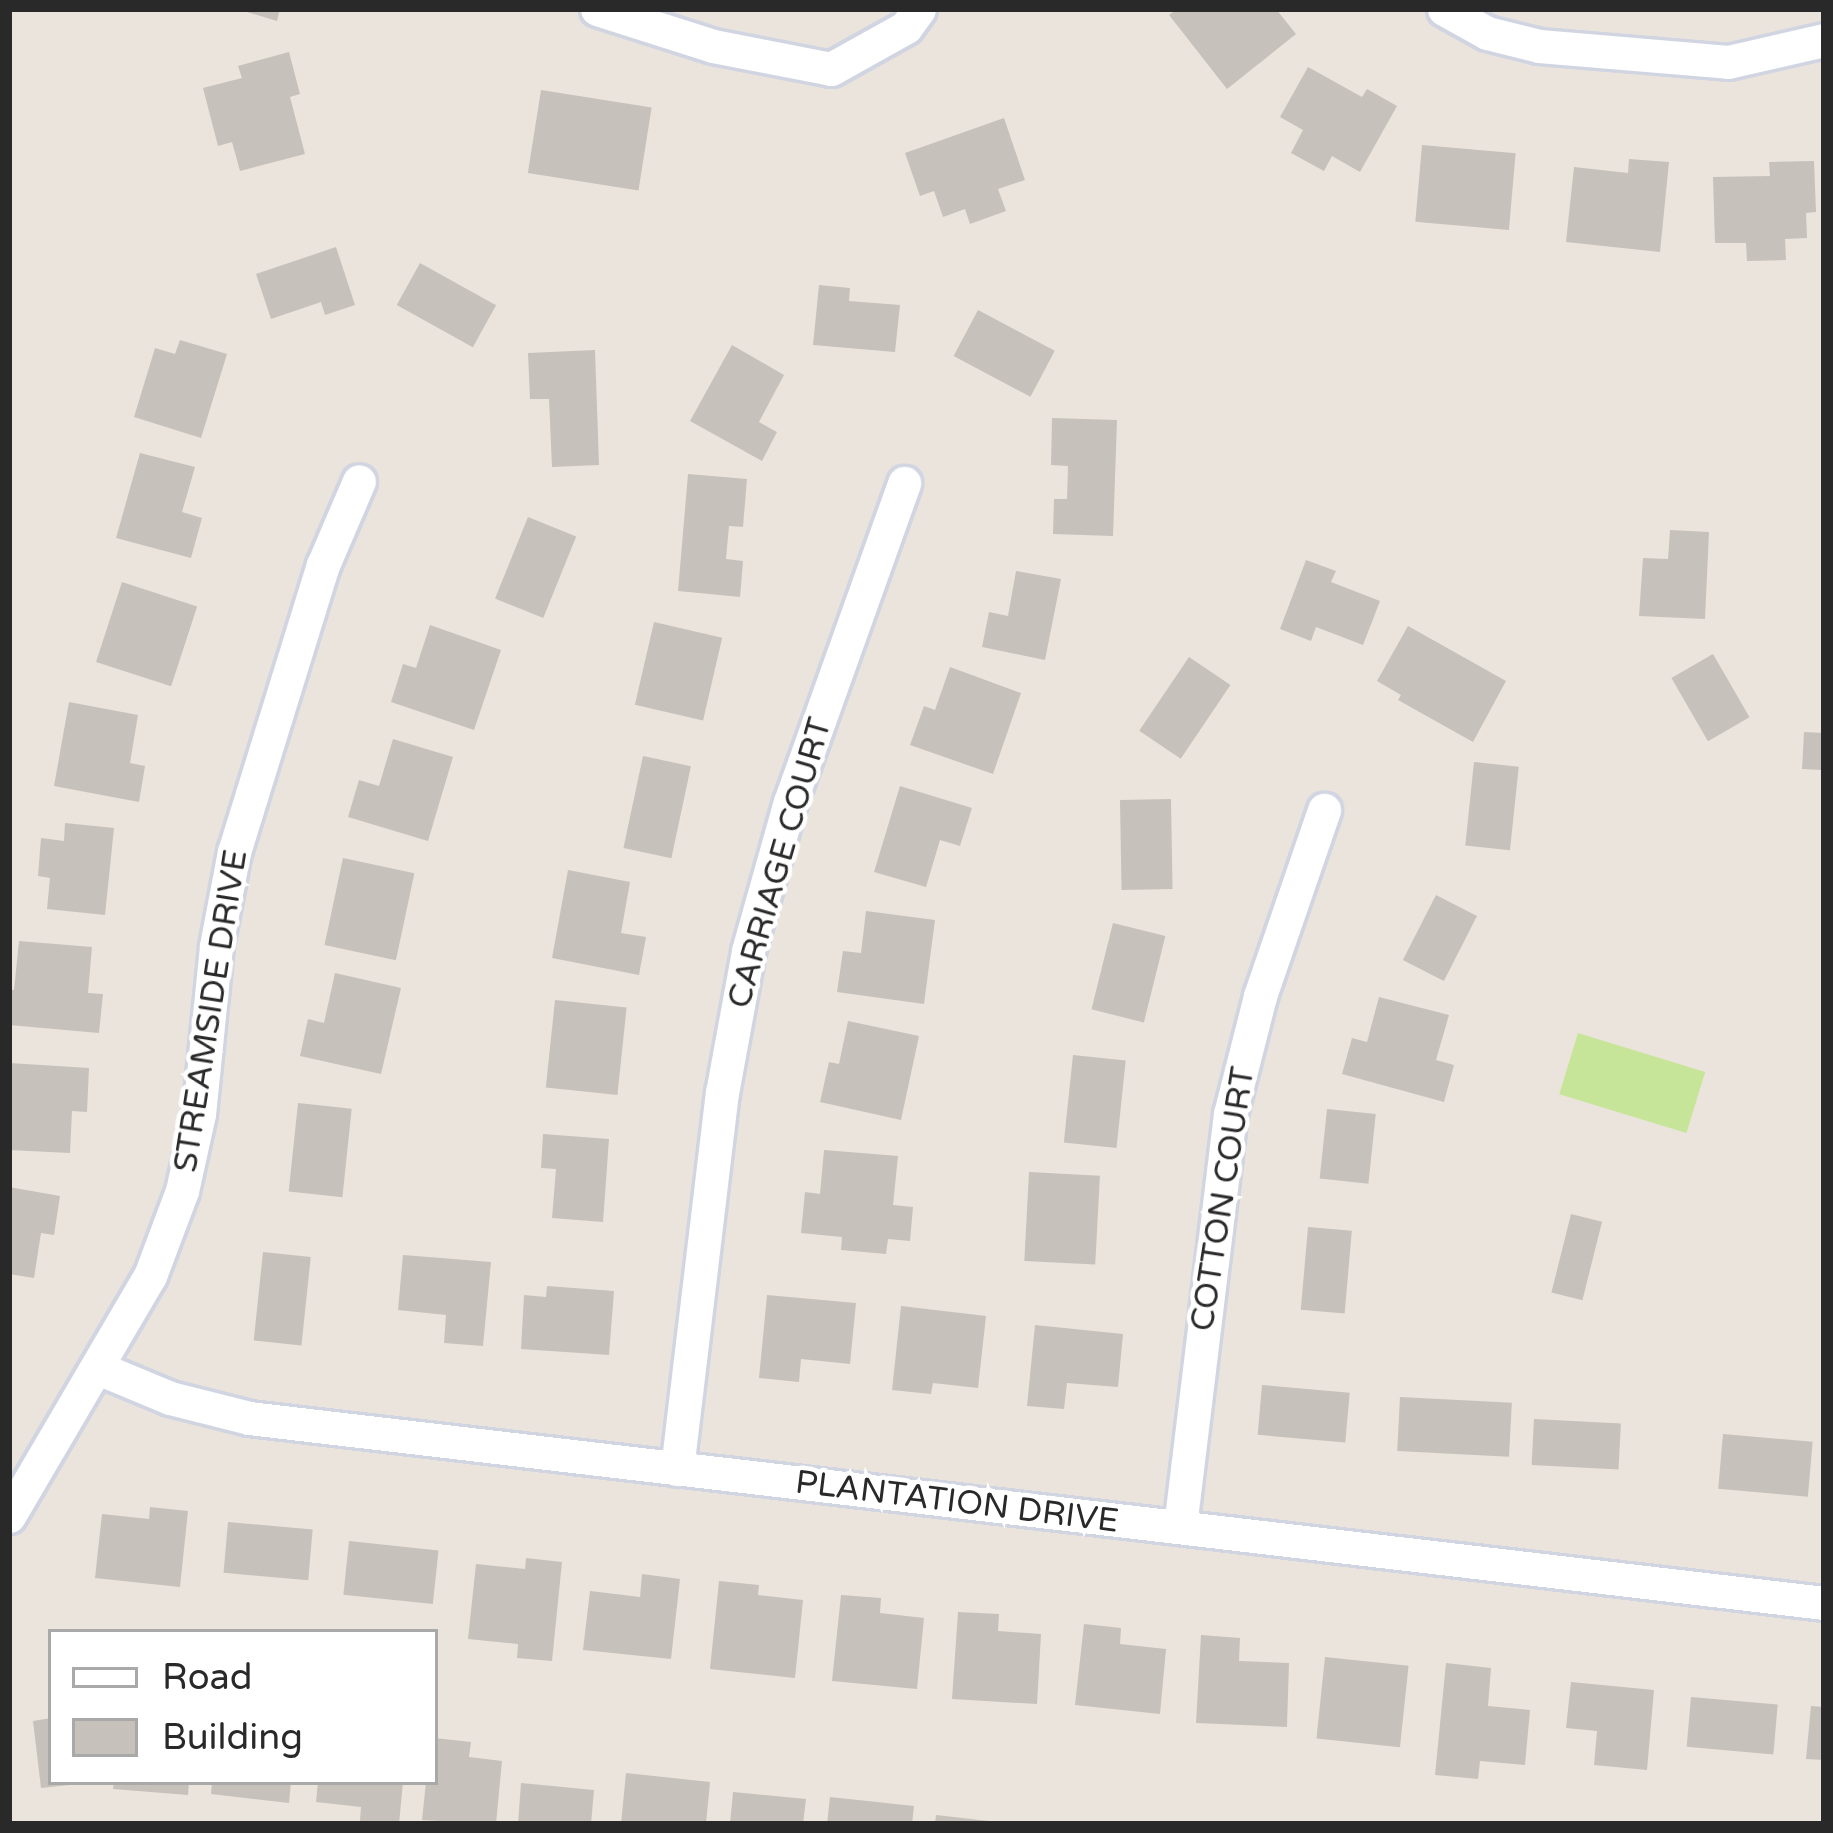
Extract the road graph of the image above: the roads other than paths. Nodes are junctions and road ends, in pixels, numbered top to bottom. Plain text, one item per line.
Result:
1 (598, 9) edge
2 (919, 9) edge
3 (1444, 9) edge
4 (1824, 40) edge
5 (359, 482) dead end
6 (904, 483) dead end
7 (1324, 810) dead end
8 (98, 1368) junction
9 (677, 1469) junction
10 (9, 1516) edge
11 (1180, 1528) junction
12 (1824, 1603) edge

1 - 2 street
3 - 4 street
5 - 8 street, STREAMSIDE DRIVE
6 - 9 street, CARRIAGE COURT
7 - 11 street, COTTON COURT
8 - 9 street, PLANTATION DRIVE
8 - 10 street, STREAMSIDE DRIVE
9 - 11 street, PLANTATION DRIVE
11 - 12 street, PLANTATION DRIVE

